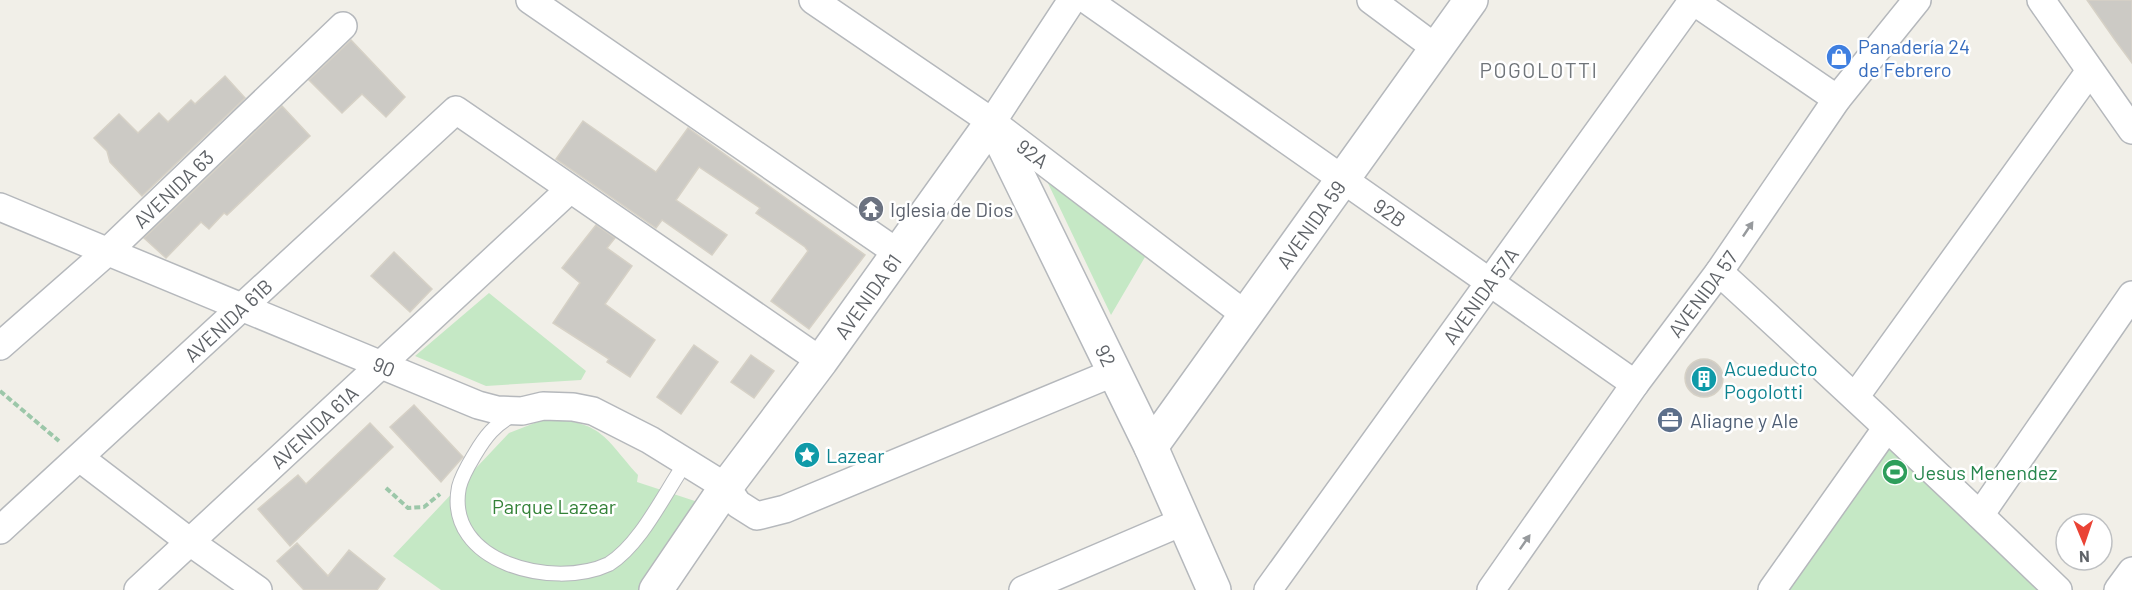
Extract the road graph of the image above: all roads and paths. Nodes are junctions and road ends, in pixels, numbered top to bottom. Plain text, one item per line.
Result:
1 (530, 0) edge
2 (813, 0) edge
3 (1072, 0) edge
4 (1087, 0) edge
5 (1371, 0) edge
6 (1472, 0) edge
7 (1693, 0) edge
8 (1917, 0) edge
9 (2041, 0) edge
10 (343, 26) dead end
11 (1437, 49) junction
12 (2090, 71) junction
13 (1837, 99) junction
14 (992, 122) junction
15 (2132, 130) edge
16 (1344, 179) junction
17 (569, 190) junction
18 (0, 207) edge
19 (106, 253) junction
20 (898, 253) junction
21 (1719, 272) junction
22 (1490, 285) junction
23 (2132, 295) edge
24 (240, 306) junction
25 (1246, 316) junction
26 (0, 346) edge
27 (821, 362) junction
28 (382, 365) junction
29 (1115, 372) junction
30 (1635, 384) junction
31 (0, 391) edge
32 (1855, 397) junction
33 (522, 411) junction
34 (1887, 429) junction
35 (1151, 447) junction
36 (80, 458) junction
37 (686, 462) junction
38 (463, 474) junction
39 (726, 487) junction
40 (386, 488) dead end
41 (1980, 515) junction
42 (1182, 522) junction
43 (0, 530) edge
44 (190, 542) junction
45 (2132, 571) edge
46 (138, 590) edge
47 (258, 590) edge
48 (656, 590) edge
49 (1023, 590) edge
50 (1214, 590) edge
51 (1268, 590) edge
52 (1491, 590) edge
53 (1772, 590) edge
54 (2058, 590) edge
55 (2118, 590) edge

1 - 20 street
2 - 14 street, 92A
3 - 14 street, AVENIDA 61
4 - 16 street, 92B
5 - 11 street
6 - 11 street, AVENIDA 59
7 - 13 street
7 - 22 street, AVENIDA 57A
8 - 13 street, AVENIDA 57
9 - 12 street
10 - 19 street, AVENIDA 63
11 - 16 street, AVENIDA 59
12 - 15 street
12 - 32 street
21 -> 13 street, AVENIDA 57
14 - 20 street, AVENIDA 61
14 - 25 street, 92A
14 - 29 street, 92
16 - 22 street, 92B
16 - 25 street, AVENIDA 59
17 - 24 street, AVENIDA 61B
17 - 27 street
17 - 28 street, AVENIDA 61A
18 - 19 street, 90
19 - 24 street, 90
19 - 26 street, AVENIDA 63
20 - 27 street, AVENIDA 61
21 - 30 street, AVENIDA 57
21 - 32 street
22 - 30 street, 92B
22 - 51 street, AVENIDA 57A
23 - 41 street
24 - 28 street, 90
24 - 36 street, AVENIDA 61B
25 - 35 street, AVENIDA 59
27 - 39 street, AVENIDA 61
28 - 33 street, 90
28 - 44 street, AVENIDA 61A
29 - 35 street, 92
29 - 39 street, 90
52 -> 30 street, AVENIDA 57
31 - 36 path
32 - 34 street
33 - 37 street, 90
33 - 38 lane
34 - 41 street
34 - 53 street
35 - 42 street, 92
36 - 43 street, AVENIDA 61B
36 - 44 street
37 - 38 lane
37 - 39 street, 90
38 - 40 path
39 - 48 street, AVENIDA 61
41 - 54 street
42 - 49 street
42 - 50 street, 92
44 - 46 street, AVENIDA 61A
44 - 47 street
45 - 55 street

